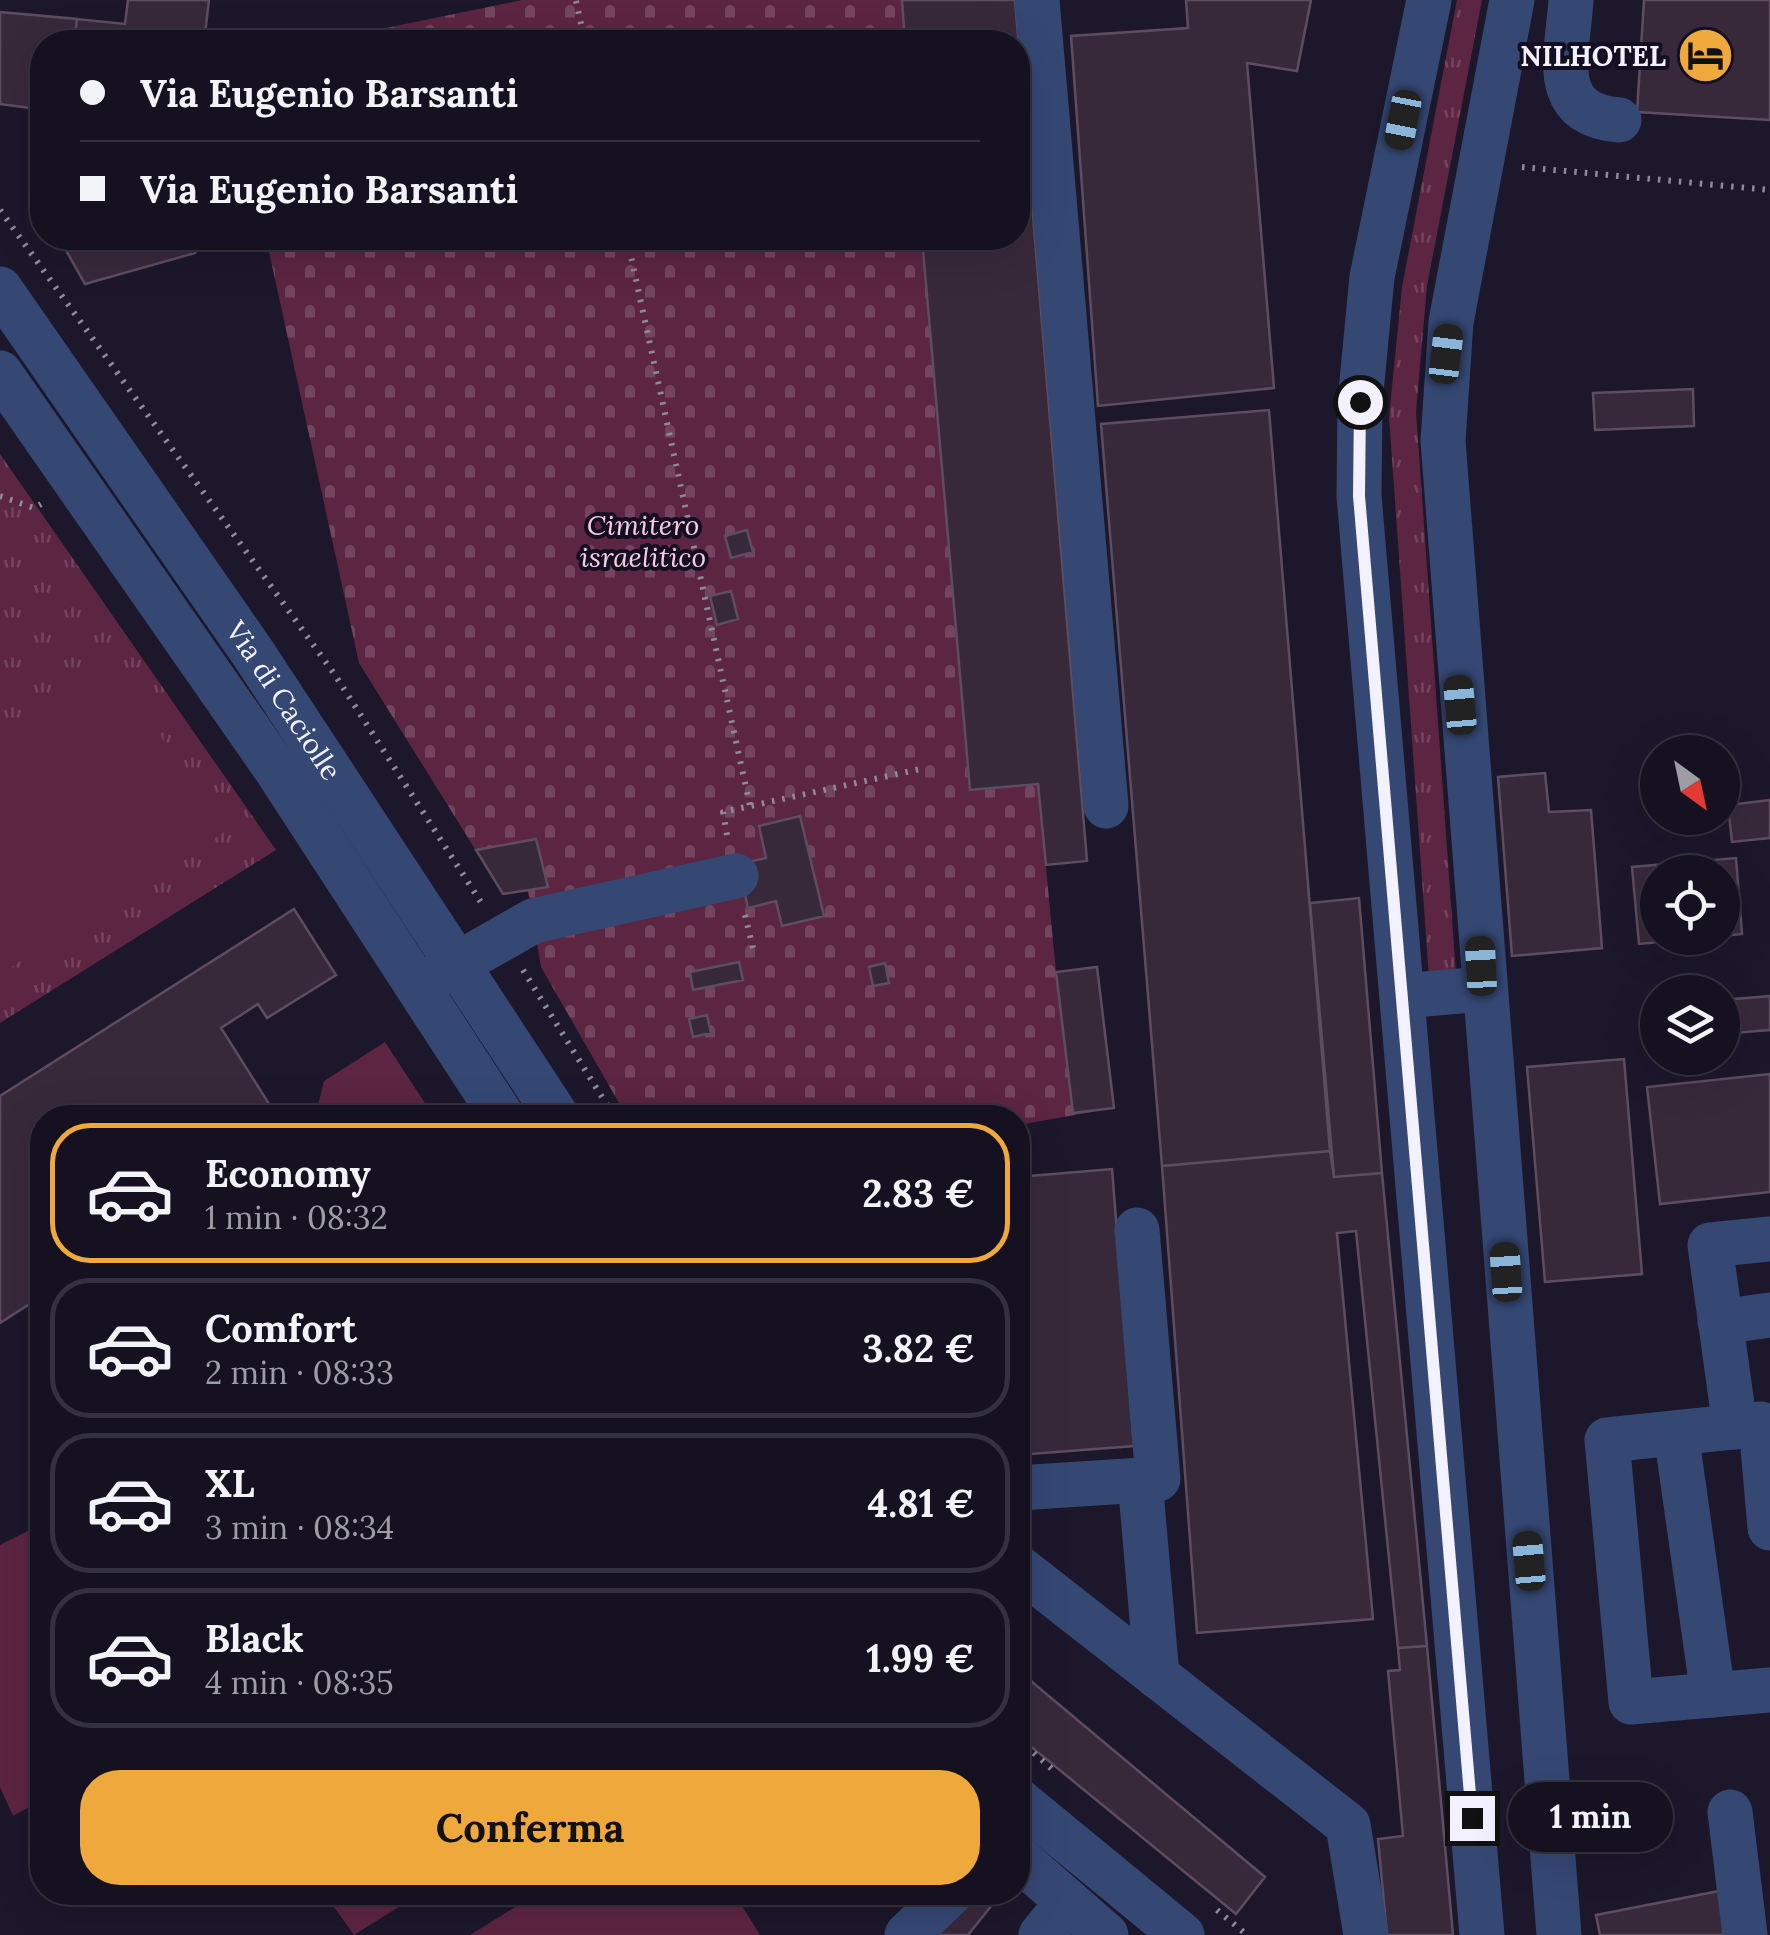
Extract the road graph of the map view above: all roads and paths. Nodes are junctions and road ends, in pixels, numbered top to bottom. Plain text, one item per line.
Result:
1 (1037, 0) edge
2 (1429, 0) edge
3 (1512, 0) edge
4 (1571, 0) edge
5 (576, 2) edge
6 (582, 30) edge
7 (1618, 120) dead end
8 (1480, 163) junction
9 (1770, 190) edge
10 (0, 210) edge
11 (630, 250) edge
12 (0, 289) edge
13 (0, 374) edge
14 (0, 496) edge
15 (46, 501) dead end
16 (926, 768) dead end
17 (750, 806) junction
18 (1106, 806) dead end
19 (736, 876) junction
20 (503, 938) junction
21 (753, 948) dead end
22 (459, 962) junction
23 (418, 987) junction
24 (1483, 988) junction
25 (1404, 996) junction
26 (494, 1105) edge
27 (550, 1105) edge
28 (607, 1105) edge
29 (1137, 1230) dead end
30 (1770, 1239) edge
31 (1770, 1315) edge
32 (1720, 1322) junction
33 (1745, 1402) edge
34 (1676, 1433) junction
35 (1140, 1480) junction
36 (1030, 1487) edge
37 (1770, 1528) edge
38 (1030, 1576) edge
39 (1157, 1676) junction
40 (1770, 1690) edge
41 (1713, 1695) junction
42 (1030, 1810) edge
43 (1730, 1812) dead end
44 (1030, 1878) edge
45 (938, 1905) edge
46 (1054, 1919) edge
47 (907, 1935) edge
48 (1106, 1935) edge
49 (1182, 1935) edge
50 (1366, 1935) edge
51 (1482, 1935) edge
52 (1560, 1935) edge
53 (1746, 1935) edge

1 - 18 street
2 - 25 street
3 - 8 street
4 - 7 street
5 - 6 path
8 - 9 path
8 - 24 street
10 - 20 path
11 - 17 path
12 - 22 street, Via di Caciolle
13 - 23 street, Via di Caciolle
14 - 15 path
16 - 17 path
17 - 19 path
19 - 20 street
19 - 21 path
20 - 22 street
20 - 28 path
22 - 23 street
22 - 27 street, Via di Caciolle
23 - 26 street, Via di Caciolle
24 - 25 street
24 - 52 street
25 - 51 street
29 - 35 street
30 - 32 street
31 - 32 street
32 - 33 street
33 - 34 street
33 - 37 street
34 - 41 street
34 - 41 street
35 - 36 street
35 - 39 street
38 - 39 street
39 - 50 street
40 - 41 street
42 - 49 street
43 - 53 street
44 - 46 street
45 - 47 street
46 - 48 street

